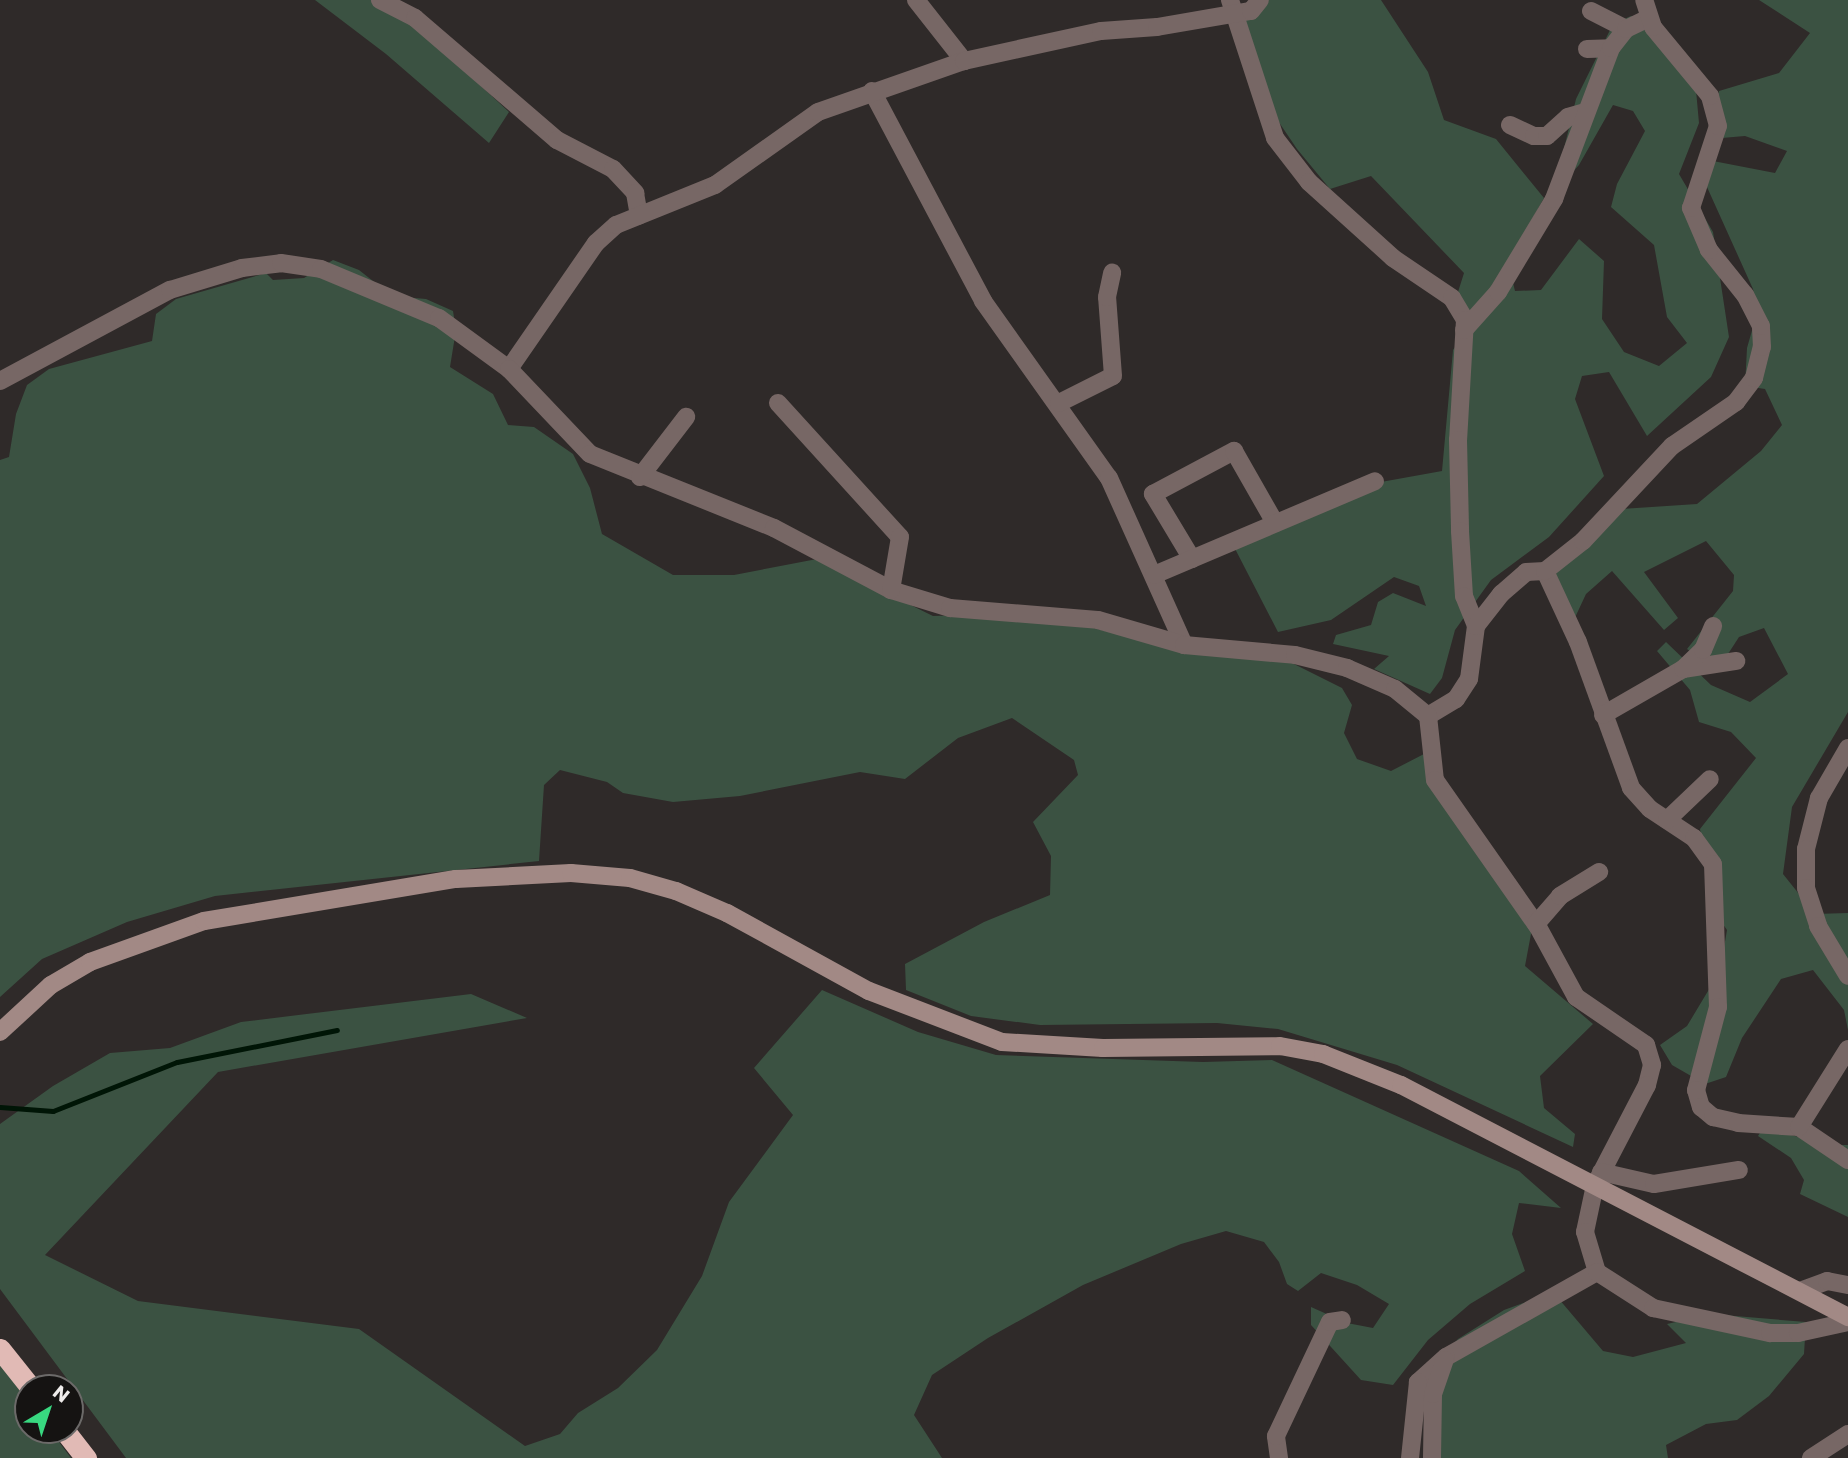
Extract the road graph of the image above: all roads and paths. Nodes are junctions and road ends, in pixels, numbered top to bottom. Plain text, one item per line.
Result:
1 (380, 0) edge
2 (916, 0) edge
3 (1260, 0) edge
4 (1644, 0) edge
5 (1233, 7) edge
6 (1591, 11) dead end
7 (1649, 18) junction
8 (1626, 29) junction
9 (1611, 48) junction
10 (1587, 49) dead end
11 (964, 61) junction
12 (872, 91) junction
13 (1586, 112) junction
14 (1510, 125) dead end
15 (639, 216) junction
16 (1112, 273) dead end
17 (1464, 330) junction
18 (509, 369) junction
19 (0, 381) edge
20 (778, 402) dead end
21 (1059, 403) junction
22 (686, 417) dead end
23 (639, 477) junction
24 (1375, 481) dead end
25 (1275, 523) junction
26 (1192, 559) junction
27 (1545, 571) junction
28 (1154, 575) junction
29 (891, 590) junction
30 (1476, 626) junction
31 (1713, 626) dead end
32 (1184, 645) junction
33 (1736, 661) dead end
34 (1683, 669) junction
35 (1603, 715) junction
36 (1429, 716) junction
37 (1848, 748) edge
38 (1710, 779) dead end
39 (1668, 820) junction
40 (1599, 872) dead end
41 (1536, 924) junction
42 (1848, 976) edge
43 (0, 1032) edge
44 (1848, 1049) edge
45 (1799, 1127) junction
46 (1848, 1160) edge
47 (1739, 1170) dead end
48 (1598, 1178) junction
49 (1597, 1272) junction
50 (1848, 1285) edge
51 (1800, 1291) junction
52 (1848, 1319) edge
53 (1342, 1320) dead end
54 (0, 1349) edge
55 (1446, 1357) junction
56 (20, 1374) edge
57 (1848, 1434) edge
58 (75, 1444) edge
59 (86, 1458) edge
60 (1279, 1458) edge
61 (1410, 1458) edge
62 (1432, 1458) edge
63 (1811, 1458) edge

1 - 15 street
2 - 11 street
3 - 5 street
4 - 7 street
5 - 11 street
5 - 17 street
6 - 8 street
7 - 8 street
7 - 27 street
8 - 9 street
9 - 10 street
9 - 13 street
11 - 12 street
12 - 15 street
12 - 21 street
13 - 14 street
13 - 17 street
15 - 18 street
16 - 21 street
17 - 30 street
18 - 19 street
18 - 23 street
20 - 29 street
21 - 28 street
22 - 23 street
23 - 29 street
24 - 25 street
25 - 26 street
25 - 26 street
26 - 28 street
27 - 30 street
27 - 35 street
28 - 32 street
29 - 32 street
30 - 36 street
31 - 34 street
32 - 36 street
33 - 34 street
34 - 35 street
35 - 39 street
36 - 41 street
37 - 42 street
38 - 39 street
39 - 45 street
40 - 41 street
41 - 48 street
43 - 48 street
44 - 45 street
45 - 46 street
47 - 48 street
48 - 49 street
48 - 51 street
49 - 52 street
49 - 55 street
50 - 51 street
51 - 52 street
53 - 60 street
54 - 56 highway
55 - 61 street
55 - 62 street
57 - 63 street
58 - 59 highway

